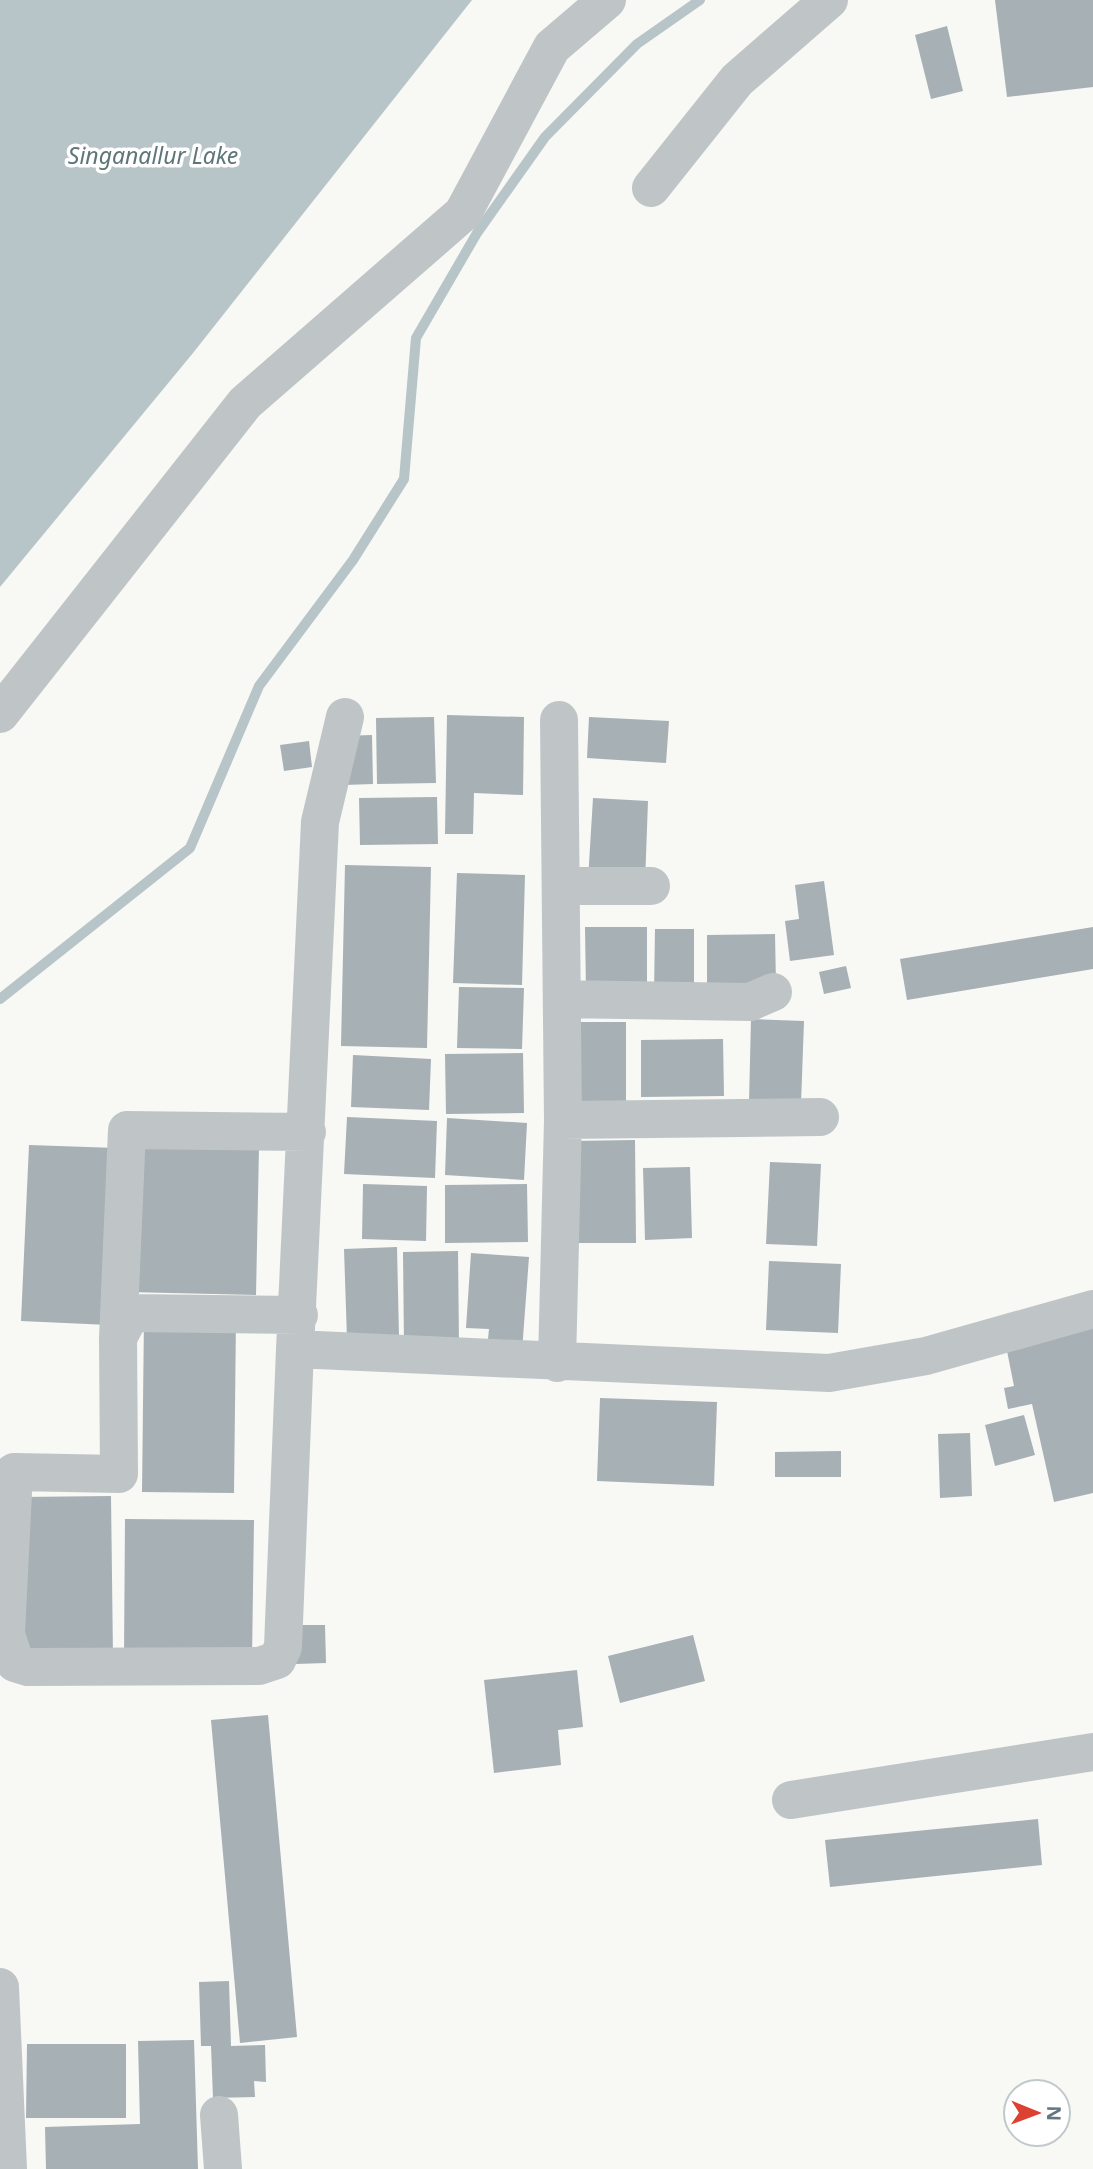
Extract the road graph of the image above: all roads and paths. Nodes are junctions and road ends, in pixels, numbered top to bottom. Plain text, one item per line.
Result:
1 (607, 0) edge
2 (829, 0) edge
3 (651, 188) dead end
4 (0, 714) edge
5 (345, 717) dead end
6 (559, 720) dead end
7 (561, 886) junction
8 (651, 886) dead end
9 (773, 992) dead end
10 (562, 999) junction
11 (820, 1117) dead end
12 (563, 1120) junction
13 (307, 1132) junction
14 (1093, 1309) edge
15 (297, 1332) junction
16 (118, 1338) junction
17 (557, 1363) junction
18 (1093, 1752) edge
19 (790, 1800) dead end
20 (0, 1987) edge
21 (219, 2115) dead end
22 (8, 2169) edge
23 (223, 2169) edge

1 - 4 street
2 - 3 street
5 - 13 street
6 - 7 street
7 - 8 street
7 - 10 street
9 - 10 street
10 - 12 street
11 - 12 street
12 - 17 street
13 - 15 street
13 - 16 street
14 - 17 street
15 - 16 street
15 - 16 street
15 - 17 street
18 - 19 street
20 - 22 street
21 - 23 street

